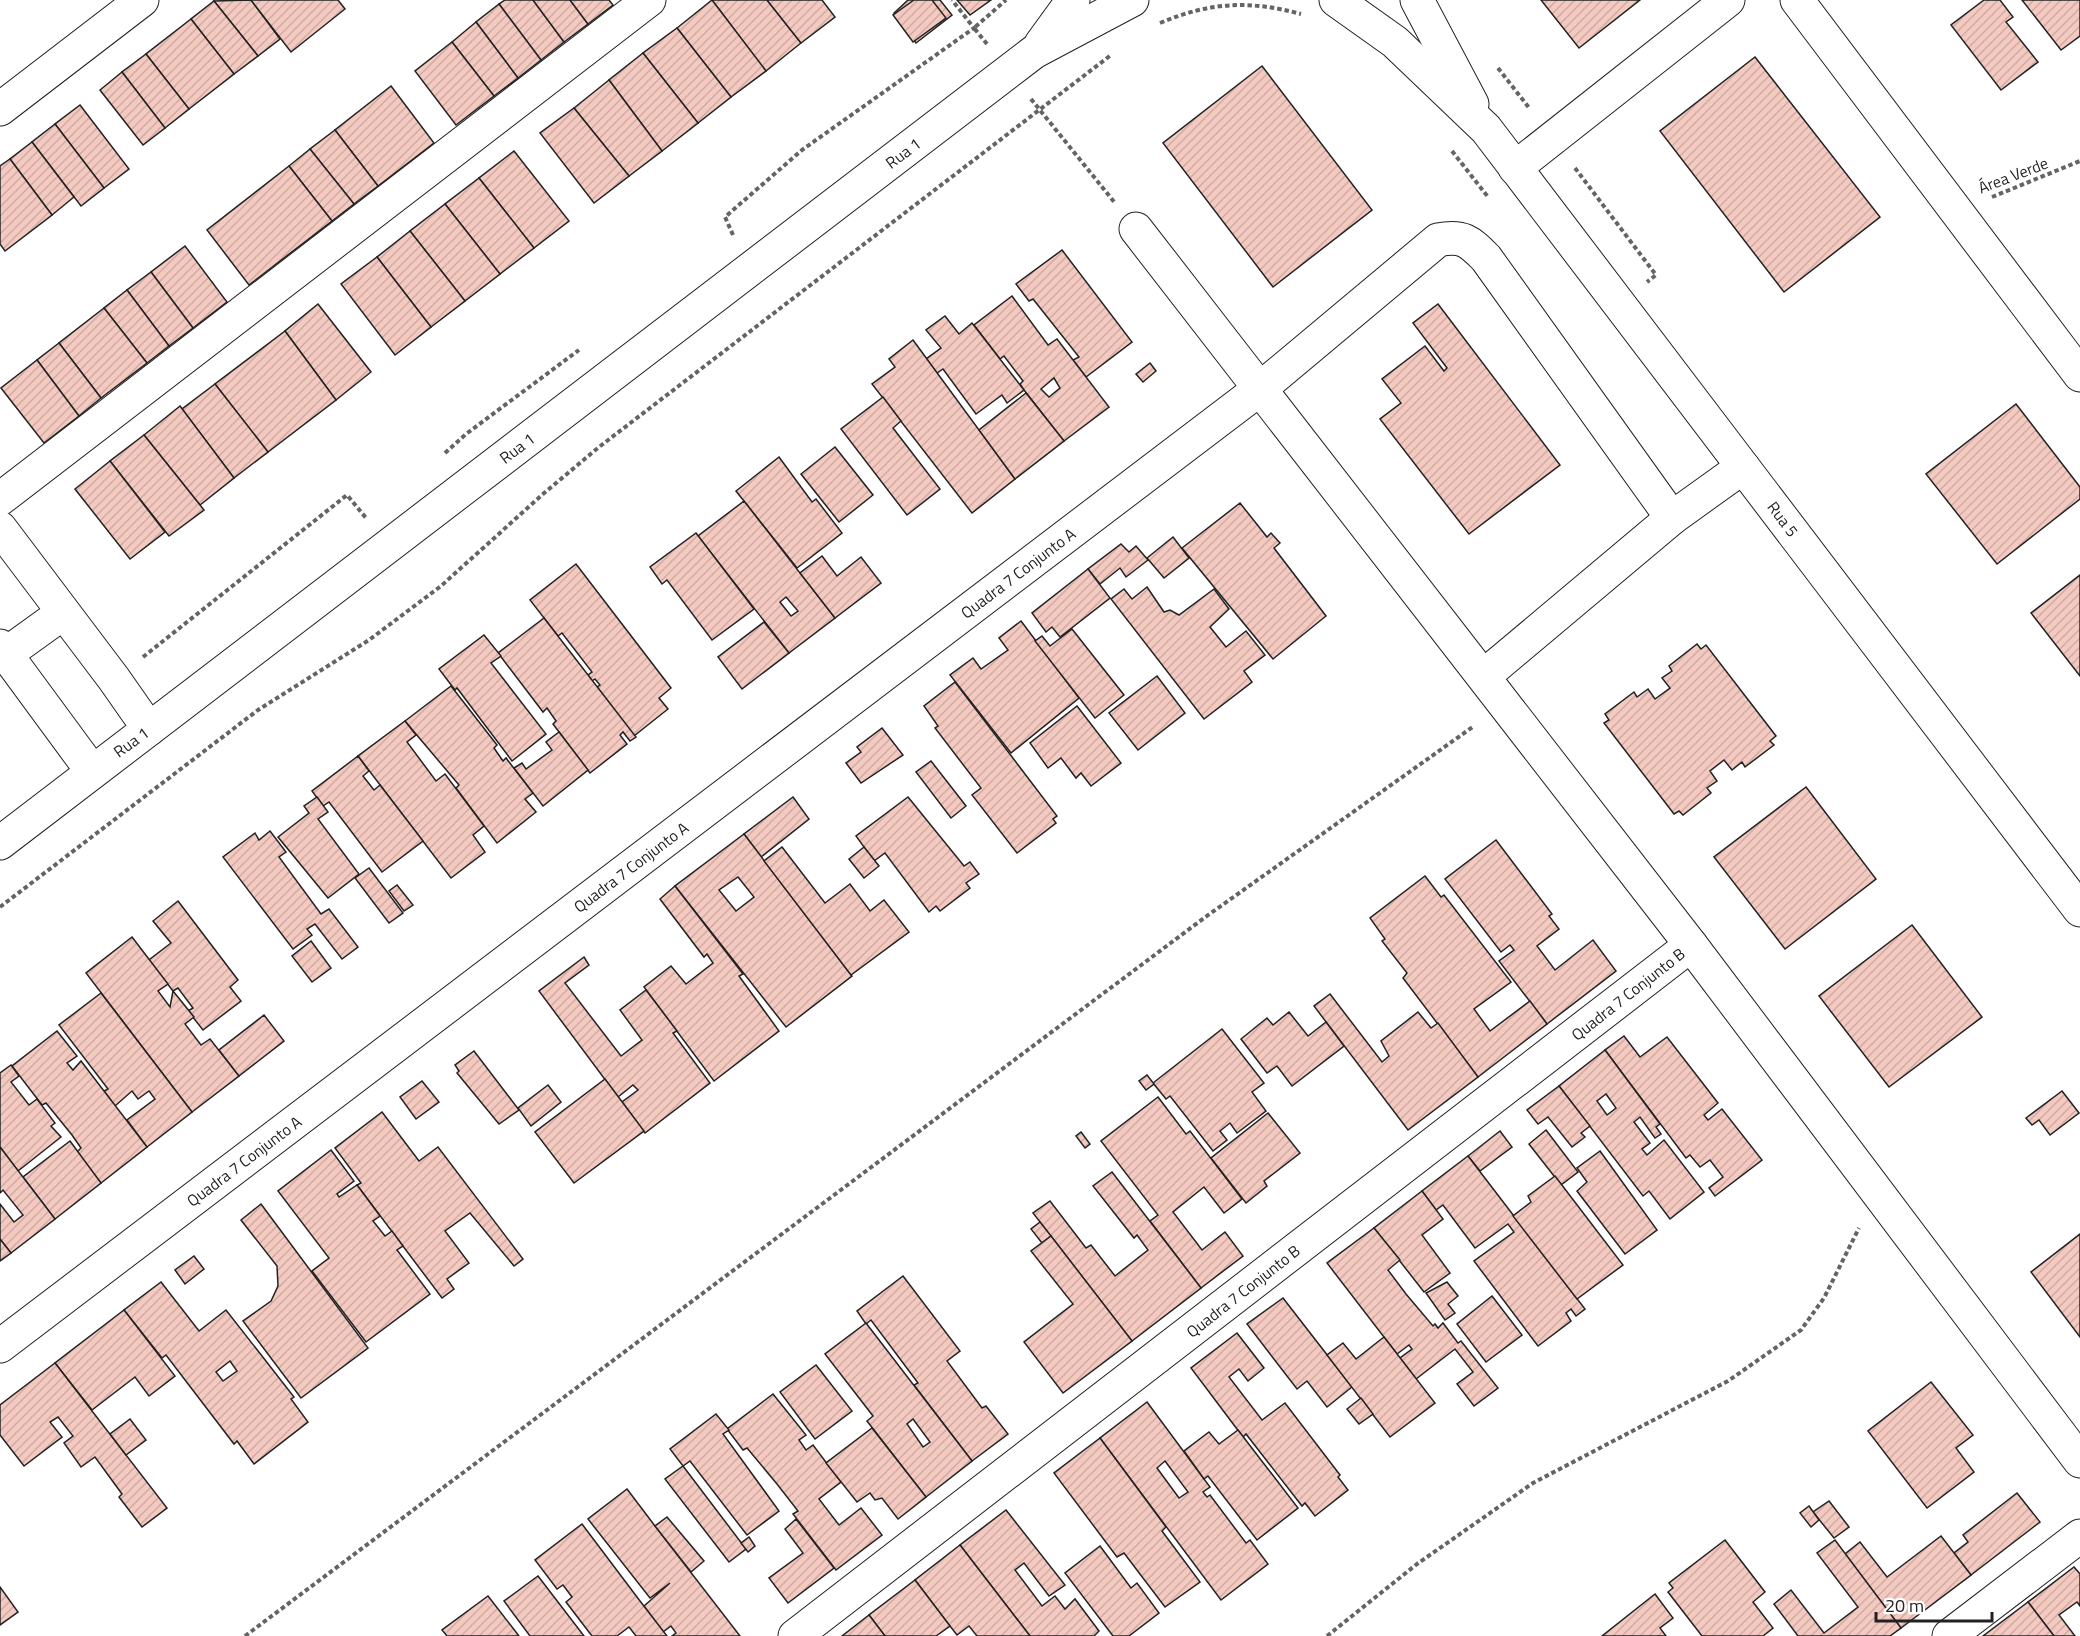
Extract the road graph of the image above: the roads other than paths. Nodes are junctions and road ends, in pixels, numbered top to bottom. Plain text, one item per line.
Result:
1 (142, 0) edge
2 (649, 0) edge
3 (1073, 0) edge
4 (1132, 0) edge
5 (1416, 0) edge
6 (1728, 0) edge
7 (1797, 0) edge
8 (1323, 8) edge
9 (1022, 62) junction
10 (0, 110) edge
11 (1486, 129) junction
12 (1515, 168) junction
13 (1136, 229) road end
14 (2080, 375) edge
15 (1261, 388) junction
16 (1743, 467) junction
17 (0, 499) edge
18 (1672, 518) junction
19 (0, 528) edge
20 (63, 613) junction
21 (3, 650) edge
22 (1484, 676) junction
23 (149, 729) junction
24 (92, 771) junction
25 (0, 843) edge
26 (2080, 910) edge
27 (1691, 945) junction
28 (0, 1346) edge
29 (2080, 1461) edge
30 (2080, 1536) edge
31 (795, 1636) edge
32 (1949, 1636) edge

1 - 10 street
2 - 17 street
3 - 9 street
4 - 9 street
5 - 11 street
6 - 12 street
7 - 14 street
8 - 11 street
9 - 23 street, Rua 1
11 - 12 street, Rua 5
12 - 16 street, Rua 5
13 - 15 street
15 - 18 street, Quadra 7 Conjunto A
15 - 22 street
15 - 28 street, Quadra 7 Conjunto A
16 - 18 street
16 - 26 street, Rua 5
18 - 22 street
19 - 20 street
20 - 21 street
20 - 23 street
21 - 24 street
22 - 27 street
23 - 24 street, Rua 1
24 - 25 street, Rua 1
27 - 29 street
27 - 31 street, Quadra 7 Conjunto B
30 - 32 street

